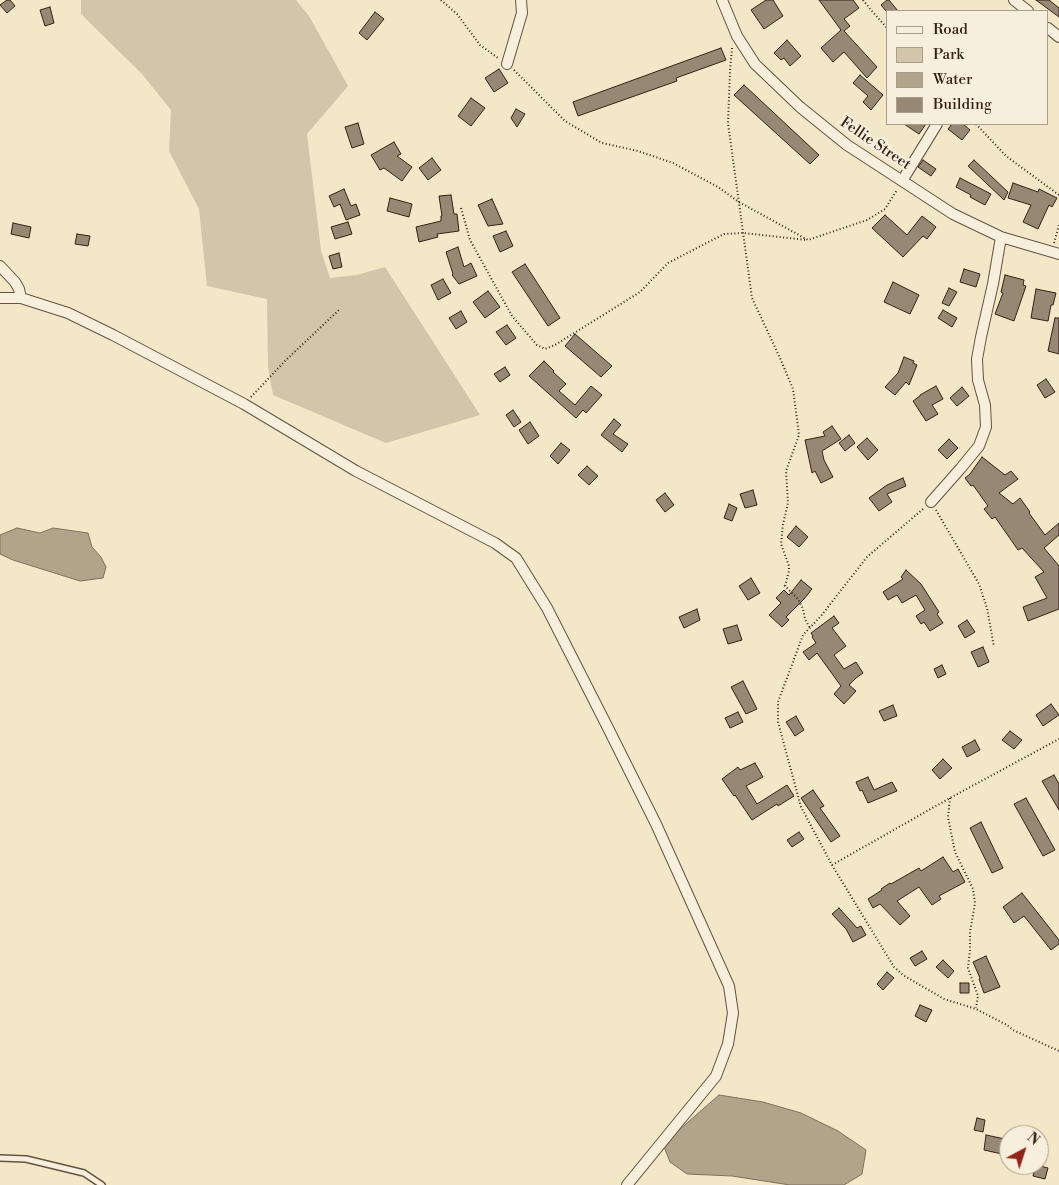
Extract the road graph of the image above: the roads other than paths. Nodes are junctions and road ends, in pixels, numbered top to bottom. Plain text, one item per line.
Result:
1 (521, 0) edge
2 (722, 0) edge
3 (1049, 29) edge
4 (1059, 37) edge
5 (507, 64) road end
6 (936, 125) edge
7 (902, 181) junction
8 (1001, 237) junction
9 (1055, 253) edge
10 (0, 266) edge
11 (0, 298) edge
12 (21, 298) junction
13 (931, 502) road end
14 (0, 1158) edge
15 (629, 1182) edge
16 (102, 1185) edge
17 (641, 1185) edge

1 - 5 street
2 - 7 street, Fellie Street
3 - 4 street
6 - 7 street
7 - 8 street, Fellie Street
8 - 9 street, Fellie Street
8 - 13 street
10 - 12 street
11 - 12 street
12 - 15 street
14 - 16 lane
15 - 17 street

